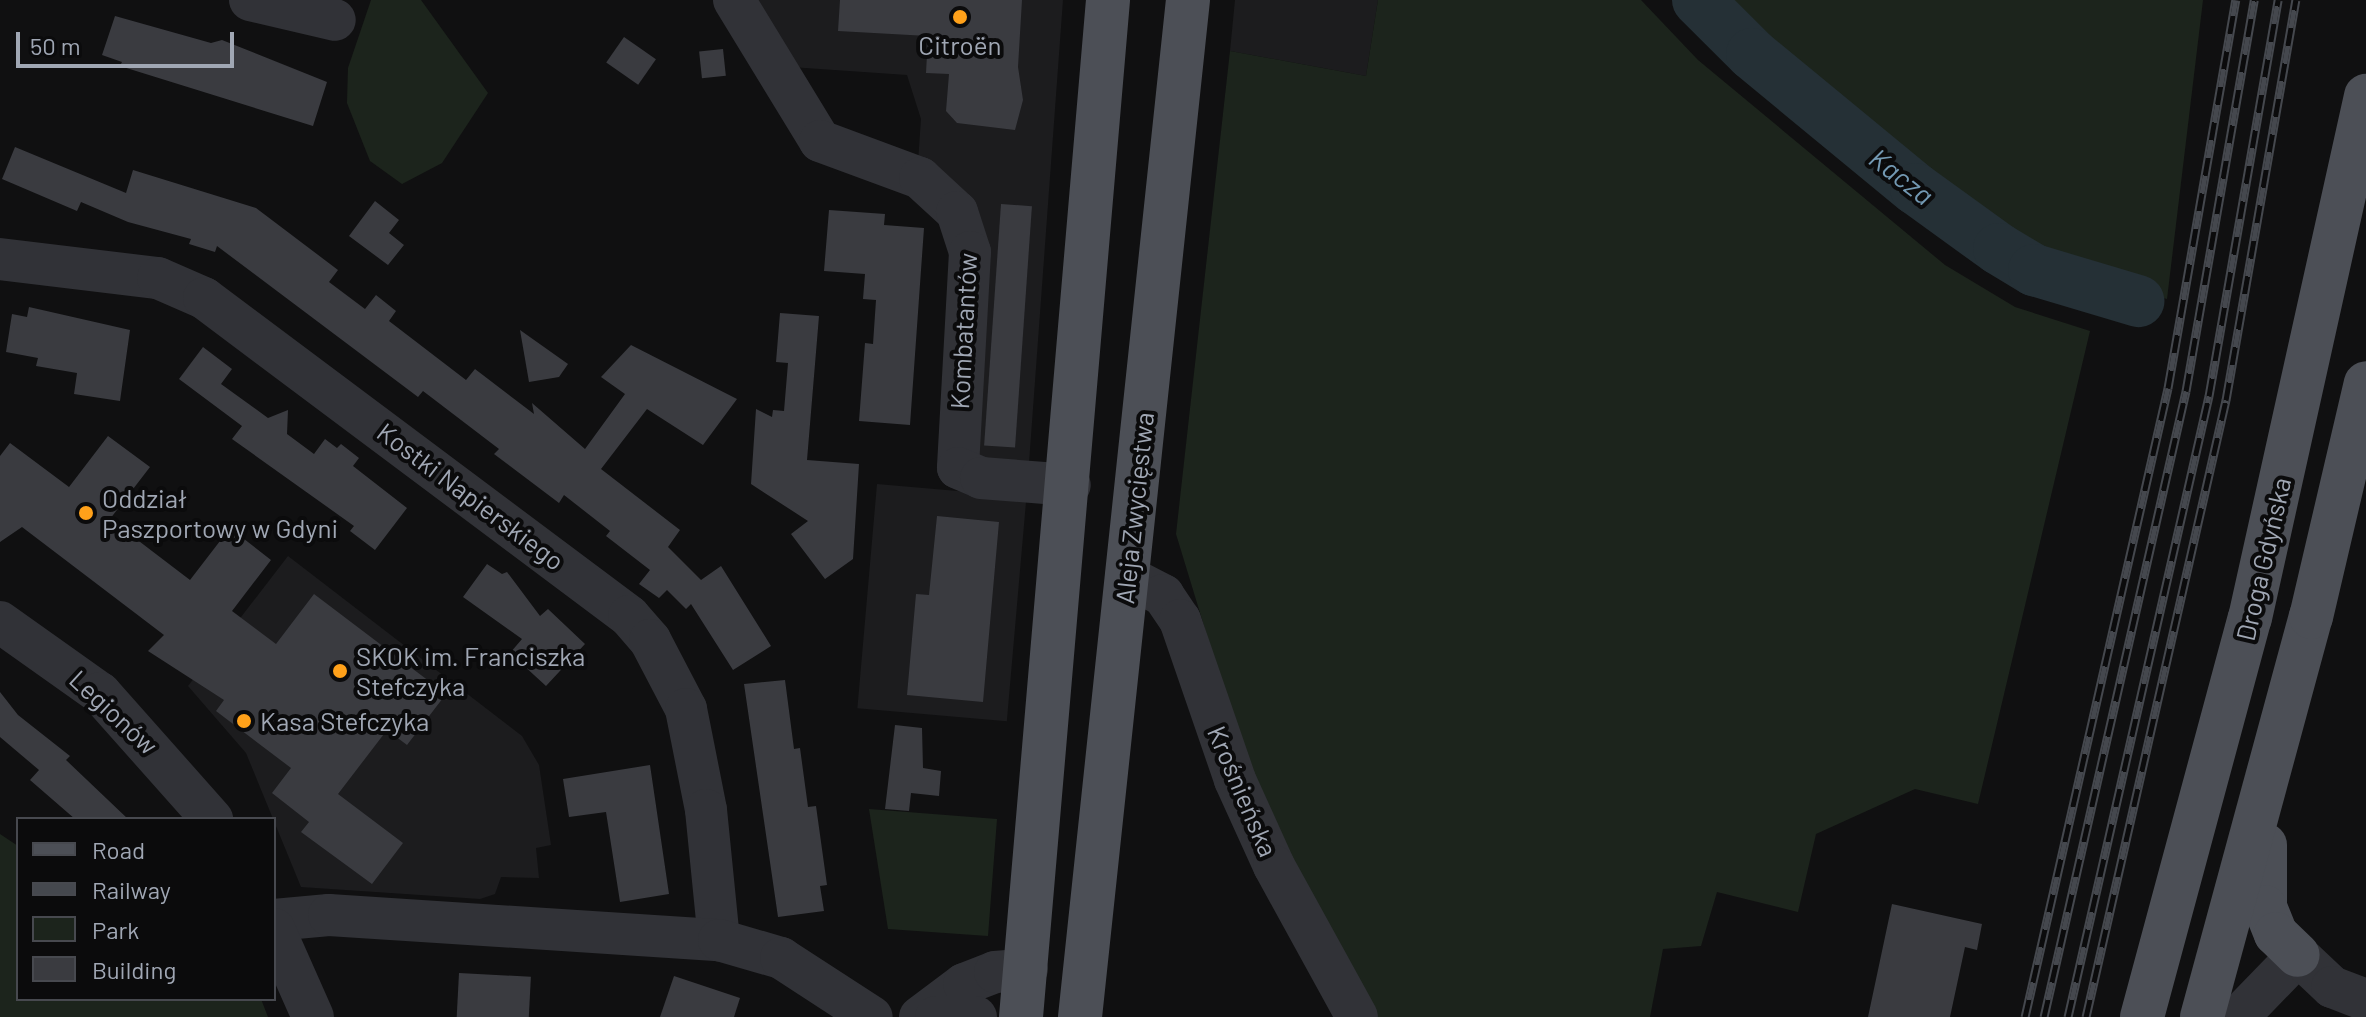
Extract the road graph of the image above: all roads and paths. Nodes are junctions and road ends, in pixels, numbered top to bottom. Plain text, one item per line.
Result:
1 (250, 0) edge
2 (734, 0) edge
3 (1108, 0) edge
4 (1188, 0) edge
5 (335, 20) dead end
6 (2366, 96) edge
7 (0, 259) edge
8 (2366, 383) edge
9 (1070, 485) junction
10 (1136, 490) junction
11 (1126, 576) junction
12 (0, 622) edge
13 (2264, 792) junction
14 (210, 817) edge
15 (276, 920) edge
16 (276, 934) edge
17 (719, 940) junction
18 (2298, 955) junction
19 (1027, 969) junction
20 (2366, 1000) edge
21 (313, 1017) edge
22 (872, 1017) edge
23 (920, 1017) edge
24 (936, 1017) edge
25 (976, 1017) edge
26 (1021, 1017) edge
27 (1080, 1017) edge
28 (1357, 1017) edge
29 (2142, 1017) edge
30 (2202, 1017) edge
31 (2238, 1017) edge

1 - 5 street
2 - 9 street, Kombatantów
3 - 9 main road
4 - 10 main road, Aleja Zwycięstwa
6 - 29 main road, Droga Gdyńska
7 - 17 street, Kostki Napierskiego
8 - 13 main road
9 - 10 main road
9 - 19 main road
10 - 11 main road, Aleja Zwycięstwa
11 - 27 main road, Aleja Zwycięstwa
11 - 28 street, Krośnieńska
12 - 14 street, Legionów
13 - 18 main road
13 - 30 main road
15 - 17 street
16 - 21 street
17 - 22 street
18 - 20 street
18 - 31 street
19 - 23 street
19 - 26 main road
24 - 25 street

